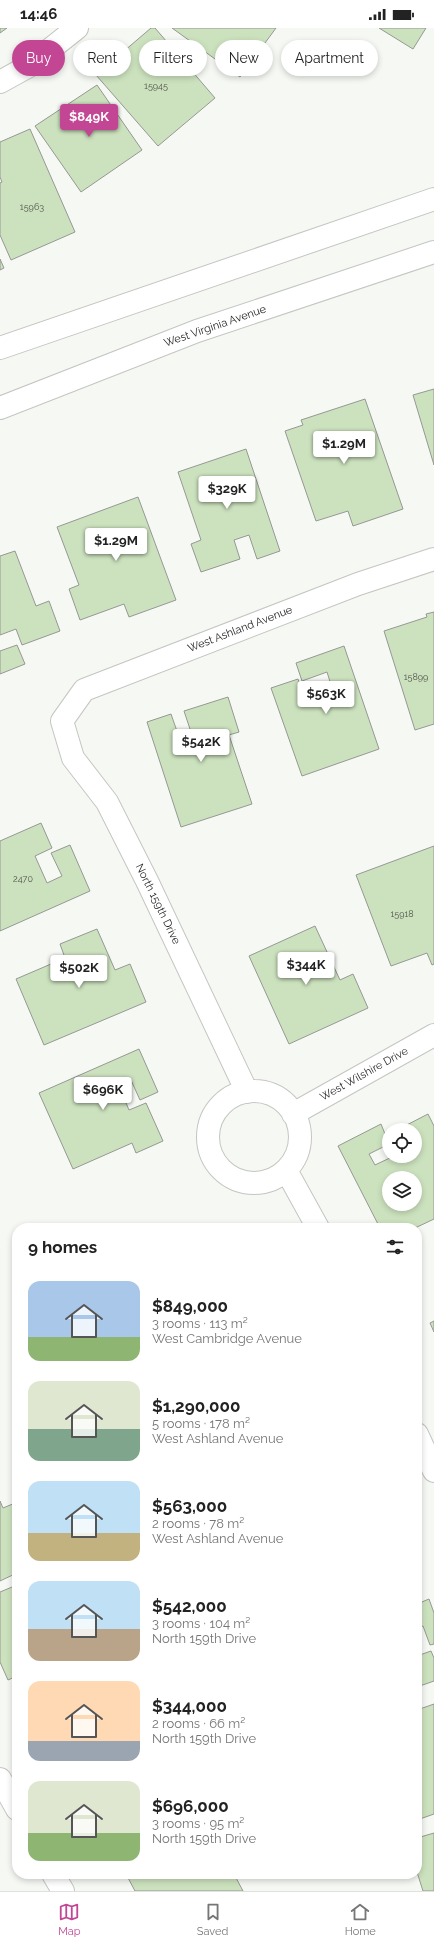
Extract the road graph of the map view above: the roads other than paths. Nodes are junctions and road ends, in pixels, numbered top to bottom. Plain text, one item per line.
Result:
1 (77, 28) edge
2 (0, 82) edge
3 (434, 199) edge
4 (434, 252) edge
5 (0, 348) edge
6 (0, 408) edge
7 (434, 559) edge
8 (62, 721) joint
9 (434, 1035) edge
10 (247, 1092) junction
11 (293, 1114) junction
12 (286, 1170) junction
13 (315, 1223) edge
14 (422, 1445) edge
15 (434, 1471) edge
16 (0, 1779) edge
17 (12, 1800) edge
18 (57, 1879) edge
19 (63, 1891) edge

1 - 2 street
3 - 5 street
4 - 6 street, West Virginia Avenue
7 - 8 street, West Ashland Avenue
8 - 10 street, North 159th Drive
9 - 11 street, West Wilshire Drive
10 - 11 street
10 - 12 street
11 - 12 street
12 - 13 street
14 - 15 street
16 - 17 street
18 - 19 street

